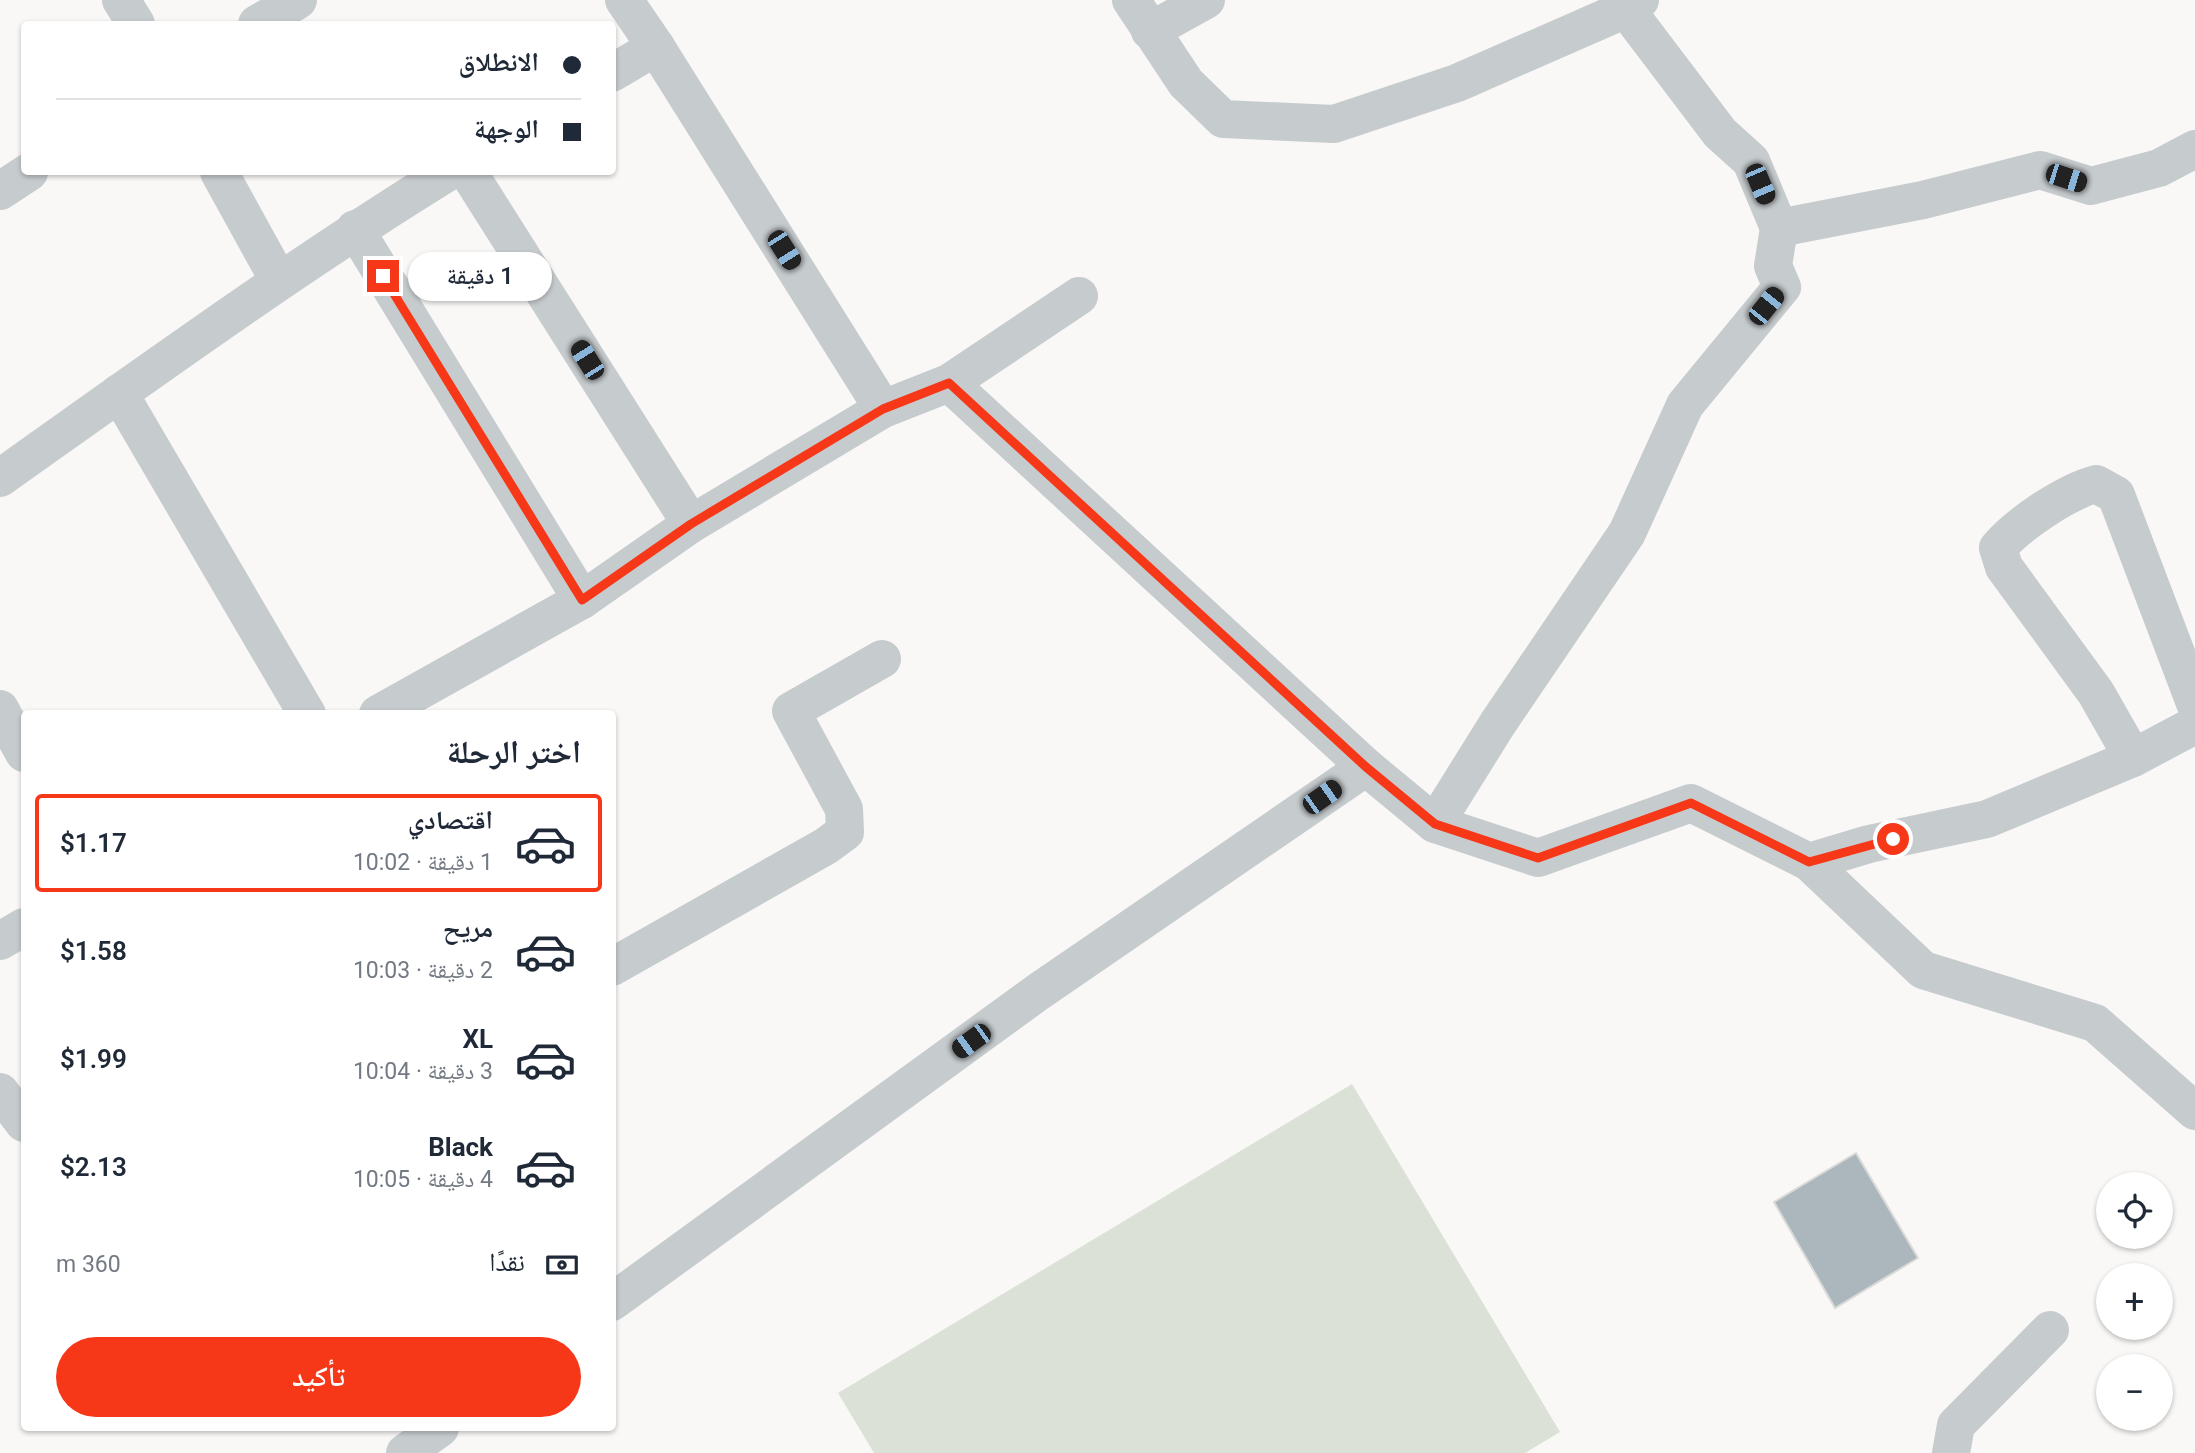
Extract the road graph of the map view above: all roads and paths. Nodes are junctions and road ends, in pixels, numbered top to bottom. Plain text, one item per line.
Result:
1 (121, 0) edge
2 (298, 0) edge
3 (624, 0) edge
4 (1206, 0) edge
5 (1630, 3) edge
6 (1140, 16) edge
7 (134, 21) edge
8 (262, 21) edge
9 (656, 47) junction
10 (616, 71) edge
11 (2195, 149) edge
12 (24, 175) edge
13 (221, 175) edge
14 (443, 175) edge
15 (470, 175) edge
16 (0, 191) edge
17 (1779, 228) junction
18 (355, 229) junction
19 (279, 281) junction
20 (1079, 296) dead end
21 (949, 383) junction
22 (119, 393) junction
23 (883, 409) junction
24 (0, 478) edge
25 (691, 524) junction
26 (582, 600) junction
27 (882, 659) dead end
28 (2195, 703) edge
29 (0, 709) edge
30 (305, 710) edge
31 (385, 710) edge
32 (2195, 726) edge
33 (21, 748) edge
34 (2133, 758) junction
35 (1366, 767) junction
36 (1435, 824) junction
37 (1809, 862) junction
38 (21, 929) edge
39 (0, 941) edge
40 (616, 965) edge
41 (0, 1092) edge
42 (2195, 1111) edge
43 (21, 1120) edge
44 (616, 1299) edge
45 (2050, 1330) dead end
46 (436, 1431) edge
47 (405, 1453) edge
48 (1951, 1453) edge

1 - 7 street
2 - 8 street
3 - 9 street
4 - 6 street
5 - 6 street
5 - 17 street
9 - 10 street
9 - 23 street
11 - 17 street
12 - 16 street
13 - 19 street
14 - 18 street
15 - 25 street
17 - 36 street
18 - 19 street
18 - 26 street
19 - 22 street
20 - 21 street
21 - 23 street
21 - 35 street
22 - 24 street
22 - 30 street
23 - 25 street
25 - 26 street
26 - 31 street
27 - 40 street
28 - 34 street
29 - 33 street
32 - 34 street
34 - 37 street
35 - 36 street
35 - 44 street
36 - 37 street
37 - 42 street
38 - 39 street
41 - 43 street
45 - 48 street
46 - 47 street

